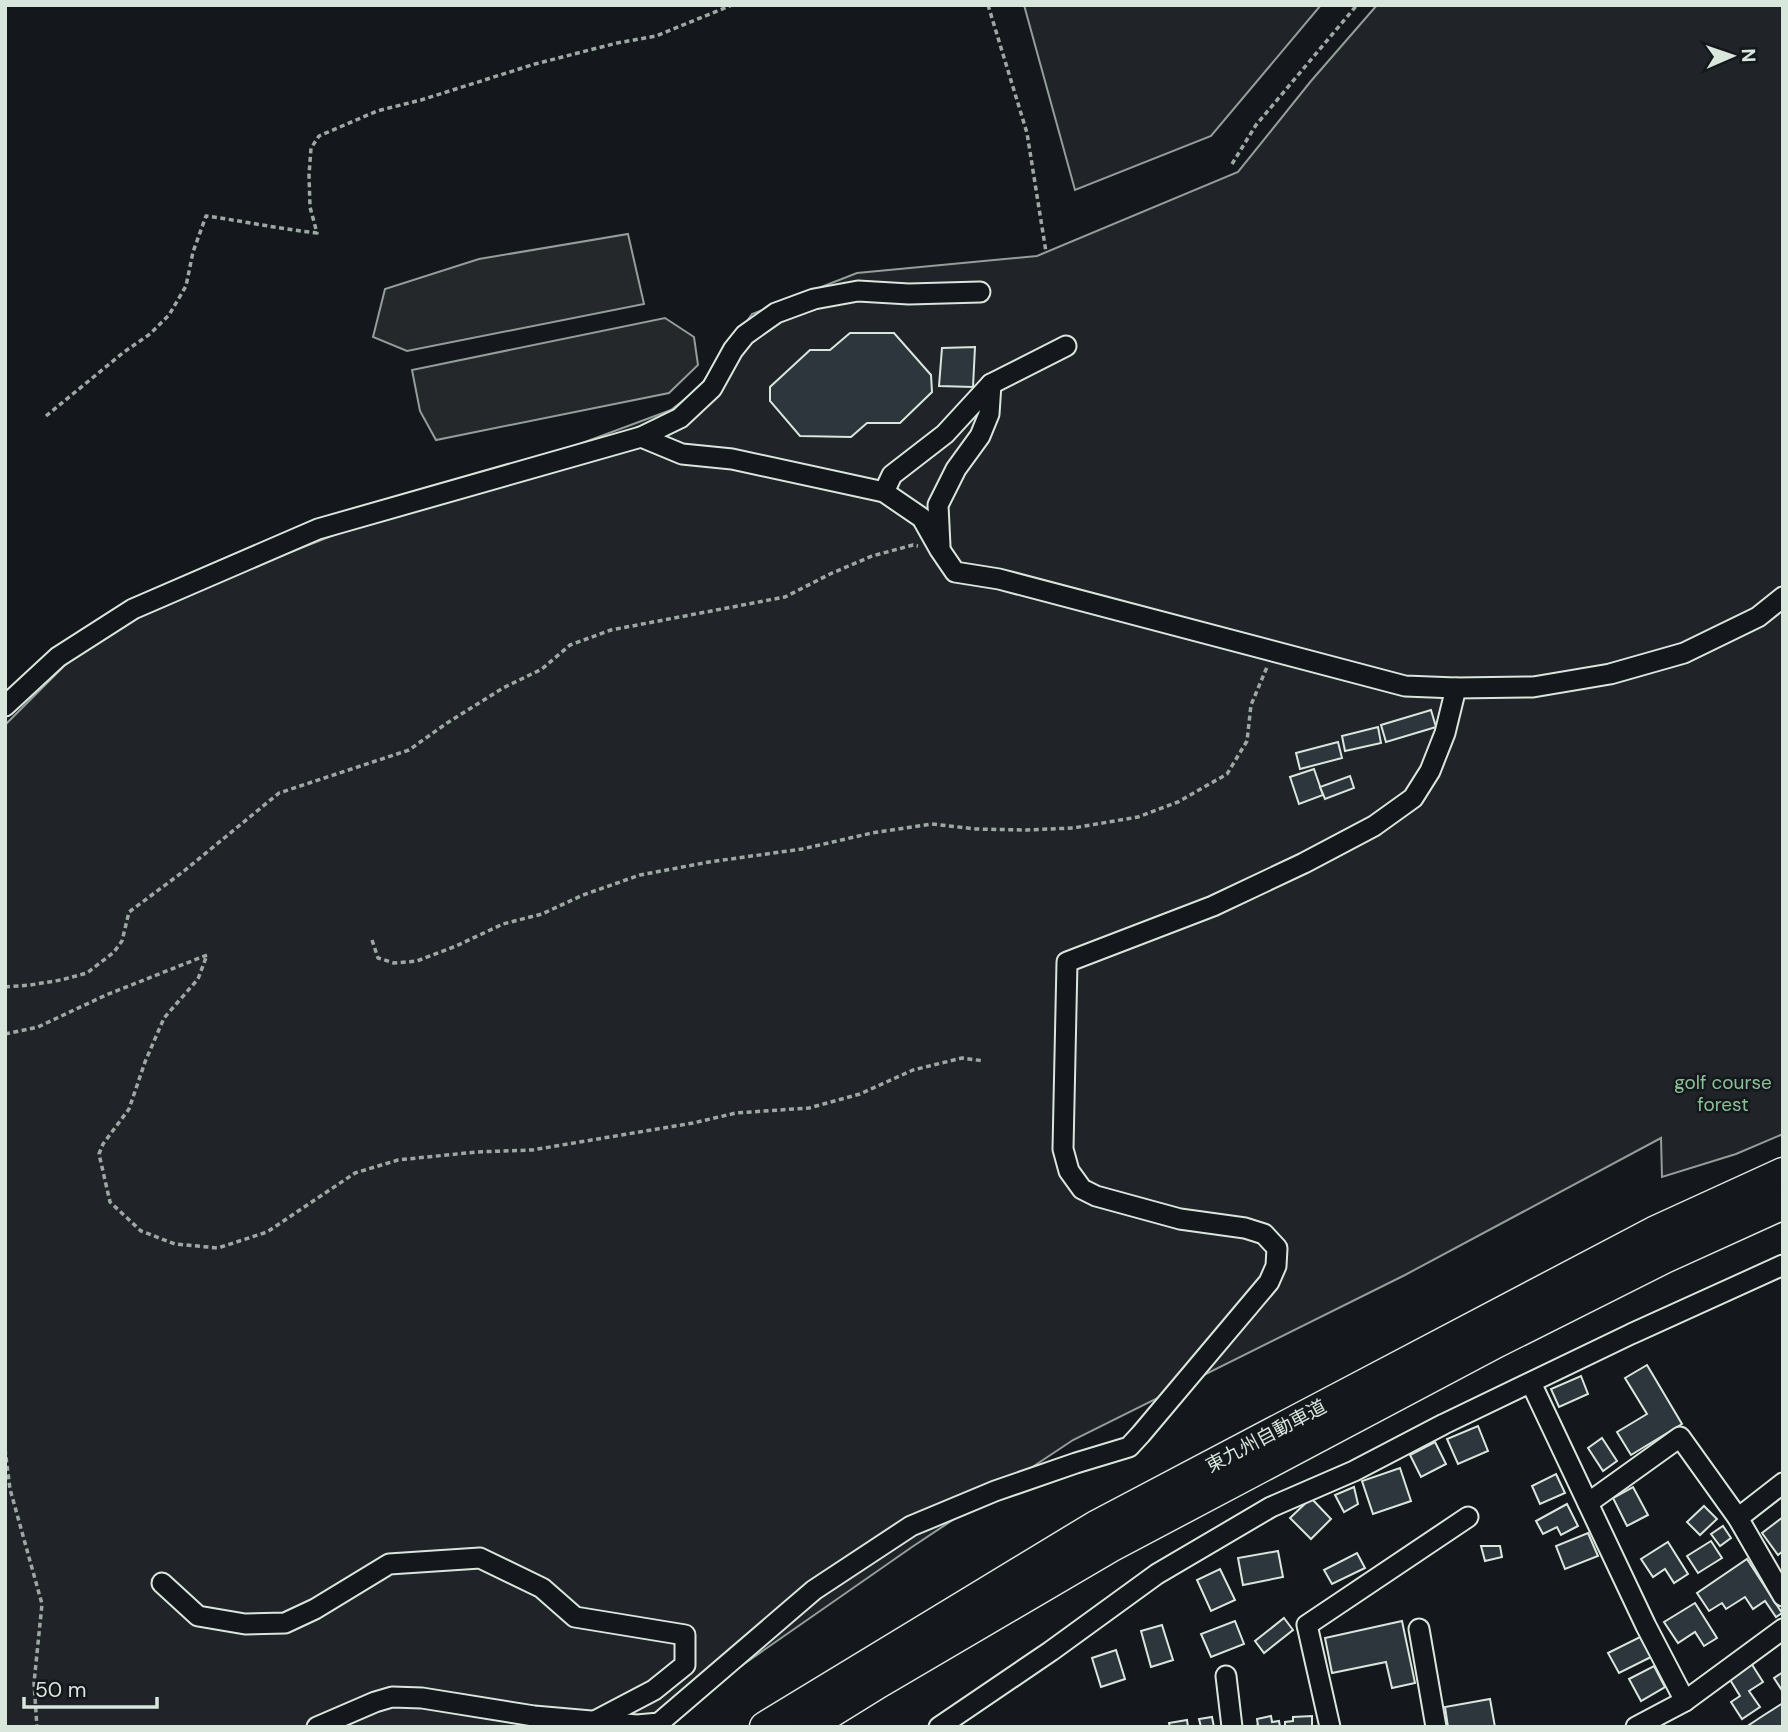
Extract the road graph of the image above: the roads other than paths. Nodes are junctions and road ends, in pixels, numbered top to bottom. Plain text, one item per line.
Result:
1 (980, 292) dead end
2 (1066, 346) dead end
3 (991, 384) junction
4 (641, 437) junction
5 (884, 492) junction
6 (940, 550) junction
7 (1783, 597) edge
8 (1457, 688) junction
9 (5, 706) edge
10 (1783, 1173) edge
11 (1783, 1204) edge
12 (1783, 1265) edge
13 (1531, 1383) junction
14 (1783, 1483) edge
15 (1588, 1503) junction
16 (1468, 1517) dead end
17 (1738, 1518) junction
18 (162, 1583) dead end
19 (1783, 1596) edge
20 (1419, 1629) dead end
21 (1783, 1629) edge
22 (1226, 1676) dead end
23 (1685, 1701) junction
24 (588, 1724) edge
25 (317, 1727) edge
26 (765, 1727) edge
27 (807, 1727) edge
28 (939, 1727) edge
29 (1232, 1727) edge
30 (1330, 1727) edge
31 (1436, 1727) edge
32 (1636, 1727) edge

1 - 4 street
2 - 3 street
3 - 5 street
3 - 6 street
4 - 5 street
4 - 9 street
5 - 6 street
6 - 8 street
7 - 8 street
8 - 24 street
10 - 26 highway, 東九州自動車道
11 - 27 highway, 東九州自動車道
12 - 13 street
13 - 15 street
13 - 28 street
14 - 17 street
15 - 17 street
15 - 23 street
16 - 30 street
17 - 19 street
18 - 24 street
20 - 31 street
21 - 23 street
22 - 29 street
23 - 32 street
24 - 25 street

